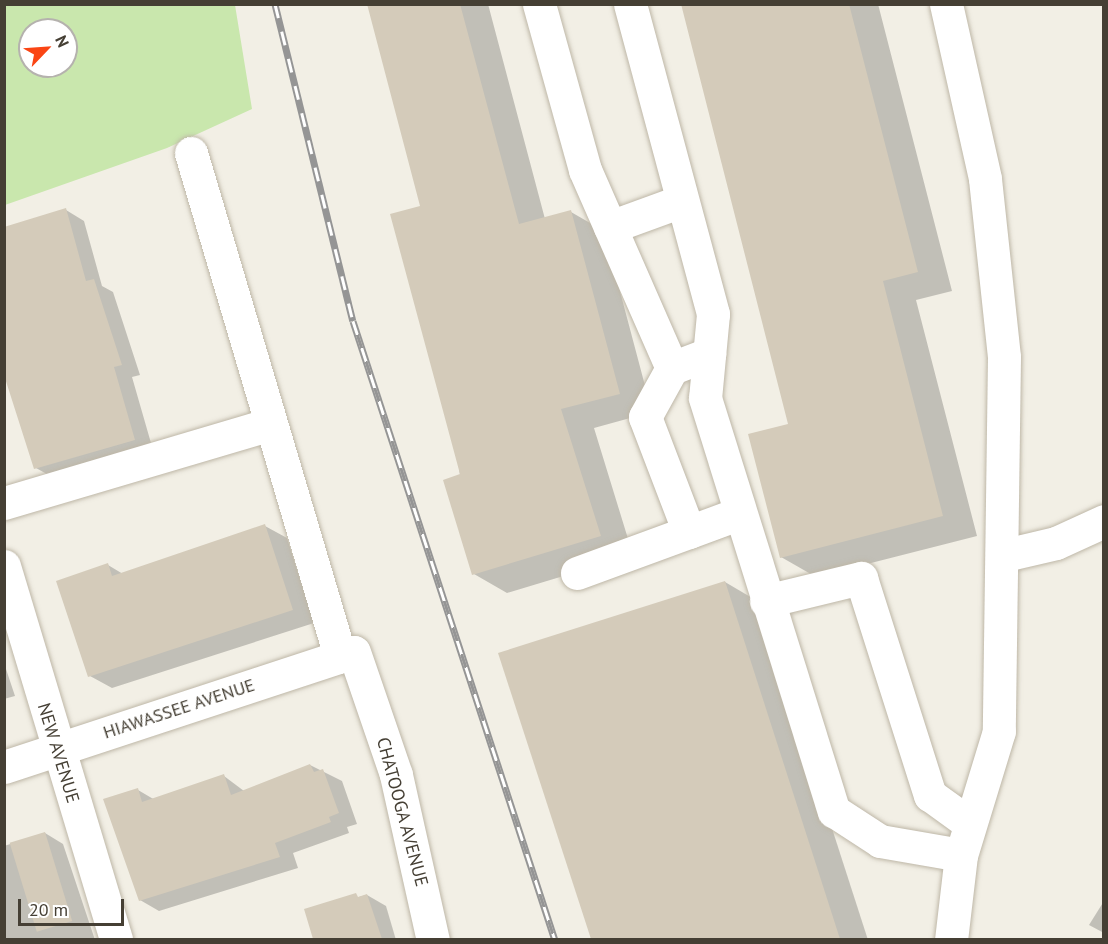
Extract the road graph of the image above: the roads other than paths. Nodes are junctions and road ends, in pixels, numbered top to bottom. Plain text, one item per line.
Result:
1 (538, 4) edge
2 (630, 4) edge
3 (946, 4) edge
4 (191, 153) dead end
5 (681, 201) junction
6 (610, 227) junction
7 (709, 354) junction
8 (672, 368) junction
9 (271, 424) junction
10 (4, 503) edge
11 (740, 513) junction
12 (1104, 521) edge
13 (689, 532) junction
14 (1005, 555) junction
15 (4, 566) edge
16 (577, 573) dead end
17 (766, 601) junction
18 (347, 654) junction
19 (56, 750) junction
20 (4, 767) edge
21 (970, 824) junction
22 (961, 855) junction
23 (116, 939) edge
24 (433, 939) edge
25 (951, 939) edge

1 - 6 street
2 - 5 street
3 - 14 street
4 - 9 street, CHATOOGA AVENUE
5 - 6 street
5 - 7 street
6 - 8 street
7 - 8 street
7 - 11 street
8 - 13 street
9 - 10 street
9 - 18 street, CHATOOGA AVENUE
11 - 13 street
11 - 17 street
12 - 14 street
13 - 16 street
14 - 21 street
15 - 19 street, NEW AVENUE
17 - 21 street
17 - 22 street
18 - 19 street, HIAWASSEE AVENUE
18 - 24 street, CHATOOGA AVENUE
19 - 20 street, HIAWASSEE AVENUE
19 - 23 street, NEW AVENUE
21 - 22 street
22 - 25 street

